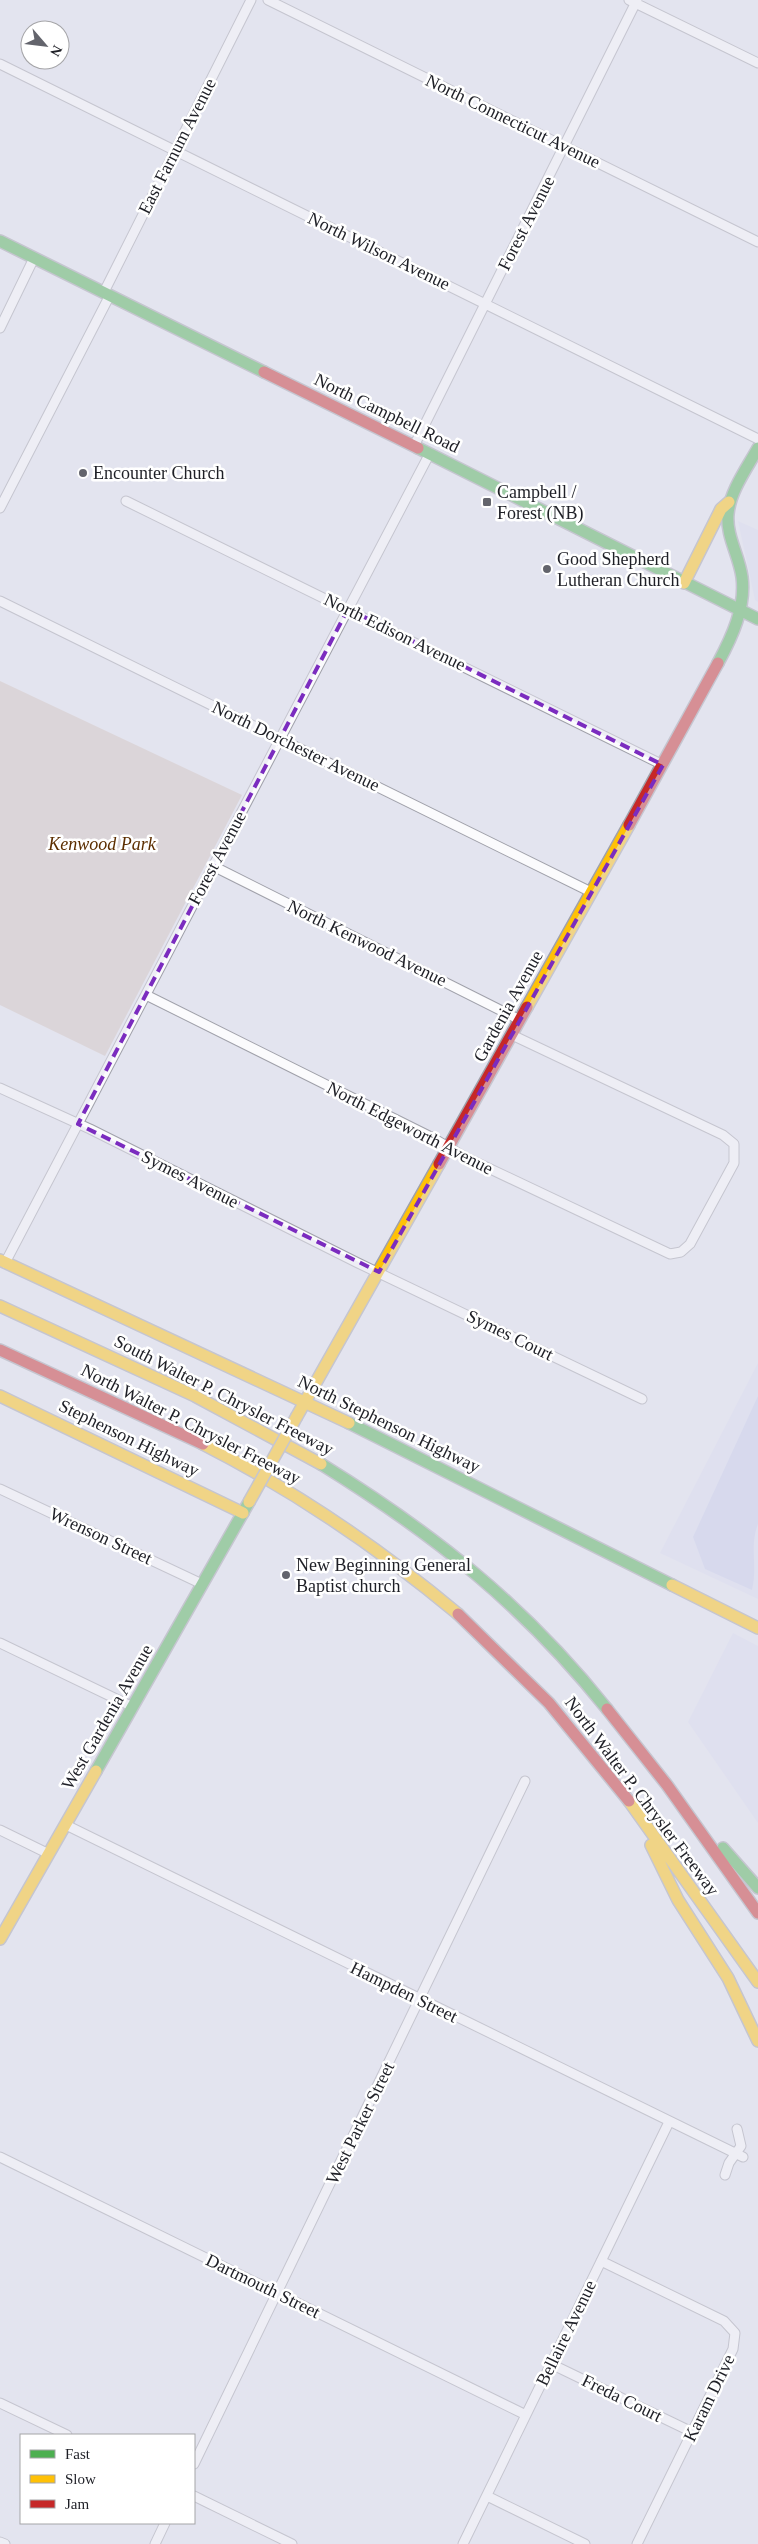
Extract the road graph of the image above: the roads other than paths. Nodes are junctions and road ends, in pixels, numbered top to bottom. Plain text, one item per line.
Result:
1 (251, 0) edge
2 (268, 0) edge
3 (634, 1) edge
4 (0, 64) edge
5 (758, 64) edge
6 (564, 146) junction
7 (175, 150) junction
8 (0, 241) edge
9 (758, 242) edge
10 (34, 258) junction
11 (107, 294) junction
12 (486, 304) junction
13 (0, 328) edge
14 (414, 446) junction
15 (758, 447) edge
16 (430, 453) junction
17 (731, 500) junction
18 (126, 501) dead end
19 (0, 508) edge
20 (684, 583) junction
21 (0, 601) edge
22 (348, 609) junction
23 (741, 610) junction
24 (758, 619) edge
25 (280, 738) junction
26 (663, 765) junction
27 (213, 866) junction
28 (591, 892) junction
29 (146, 995) junction
30 (520, 1020) junction
31 (512, 1035) junction
32 (0, 1088) edge
33 (78, 1124) junction
34 (449, 1147) junction
35 (2, 1261) edge
36 (379, 1272) junction
37 (0, 1306) edge
38 (0, 1350) edge
39 (0, 1396) edge
40 (642, 1399) dead end
41 (305, 1401) junction
42 (0, 1489) edge
43 (243, 1513) junction
44 (202, 1584) junction
45 (758, 1628) edge
46 (0, 1644) edge
47 (133, 1707) junction
48 (525, 1781) dead end
49 (666, 1782) junction
50 (632, 1808) junction
51 (66, 1825) junction
52 (0, 1830) edge
53 (49, 1854) junction
54 (758, 1888) edge
55 (758, 1913) edge
56 (0, 1939) edge
57 (758, 1982) edge
58 (420, 2000) junction
59 (758, 2041) edge
60 (669, 2122) junction
61 (736, 2130) dead end
62 (739, 2156) junction
63 (0, 2157) edge
64 (725, 2175) dead end
65 (602, 2261) junction
66 (277, 2293) junction
67 (551, 2364) junction
68 (0, 2403) edge
69 (526, 2415) junction
70 (692, 2432) junction
71 (65, 2434) edge
72 (195, 2462) edge
73 (195, 2496) edge
74 (487, 2496) junction
75 (165, 2524) edge
76 (0, 2542) edge
77 (4, 2544) edge
78 (155, 2544) edge
79 (292, 2544) edge
80 (463, 2544) edge
81 (585, 2544) edge
82 (638, 2544) edge

1 - 7 street, East Farnum Avenue
2 - 6 street, North Connecticut Avenue
3 - 5 street
3 - 6 street, Forest Avenue
4 - 7 street, North Wilson Avenue
6 - 9 street, North Connecticut Avenue
6 - 12 street, Forest Avenue
7 - 11 street, East Farnum Avenue
7 - 12 street, North Wilson Avenue
8 - 10 main road, North Campbell Road
10 - 11 main road, North Campbell Road
10 - 13 street
11 - 14 main road, North Campbell Road
11 - 19 street, East Farnum Avenue
12 - 14 street, Forest Avenue
12 - 15 street, North Wilson Avenue
14 - 16 main road, North Campbell Road
15 - 17 main road, Gardenia Avenue
16 - 20 main road, North Campbell Road
16 - 22 street, Forest Avenue
17 - 20 main road, Gardenia Avenue
17 - 23 main road, Gardenia Avenue
18 - 22 street, North Edison Avenue
20 - 23 main road, North Campbell Road
21 - 25 street, North Dorchester Avenue
22 - 25 street, Forest Avenue
22 - 26 street, North Edison Avenue
23 - 24 main road, North Campbell Road
23 - 26 main road, Gardenia Avenue
25 - 27 street, Forest Avenue
25 - 28 street, North Dorchester Avenue
26 - 28 main road, Gardenia Avenue
27 - 29 street, Forest Avenue
27 - 30 street, North Kenwood Avenue
28 - 30 main road, Gardenia Avenue
29 - 33 street, Forest Avenue
29 - 34 street, North Edgeworth Avenue
30 - 31 main road, Gardenia Avenue
31 - 34 main road, Gardenia Avenue
31 - 34 street, North Edgeworth Avenue
32 - 33 street, Symes Avenue
33 - 35 street, Forest Avenue
33 - 36 street, Symes Avenue
34 - 36 main road, Gardenia Avenue
35 - 41 main road, North Stephenson Highway
36 - 40 street, Symes Court
36 - 41 main road, Gardenia Avenue
37 - 49 main road, South Walter P. Chrysler Freeway
38 - 50 main road, North Walter P. Chrysler Freeway
39 - 43 main road, Stephenson Highway
41 - 43 main road, Gardenia Avenue, bridge
41 - 45 main road, North Stephenson Highway
42 - 44 street, Wrenson Street
43 - 44 main road, West Gardenia Avenue
44 - 47 main road, West Gardenia Avenue
46 - 47 street
47 - 51 main road, West Gardenia Avenue
48 - 58 street, West Parker Street
49 - 54 main road
49 - 55 main road, South Walter P. Chrysler Freeway
50 - 57 main road, North Walter P. Chrysler Freeway
50 - 59 main road
51 - 53 main road, West Gardenia Avenue
51 - 58 street, Hampden Street
52 - 53 street
53 - 56 main road, West Gardenia Avenue
58 - 60 street, Hampden Street
58 - 66 street, West Parker Street
60 - 62 street, Hampden Street
60 - 65 street, Bellaire Avenue
61 - 62 street
62 - 64 street
63 - 66 street, Dartmouth Street
65 - 67 street, Bellaire Avenue
65 - 70 street, Karam Drive
66 - 69 street, Dartmouth Street
66 - 72 street, West Parker Street
67 - 69 street, Bellaire Avenue
67 - 70 street, Freda Court
68 - 71 street
69 - 74 street, Bellaire Avenue
70 - 82 street, Karam Drive
73 - 79 street
74 - 80 street, Bellaire Avenue
74 - 81 street
75 - 78 street
76 - 77 street

